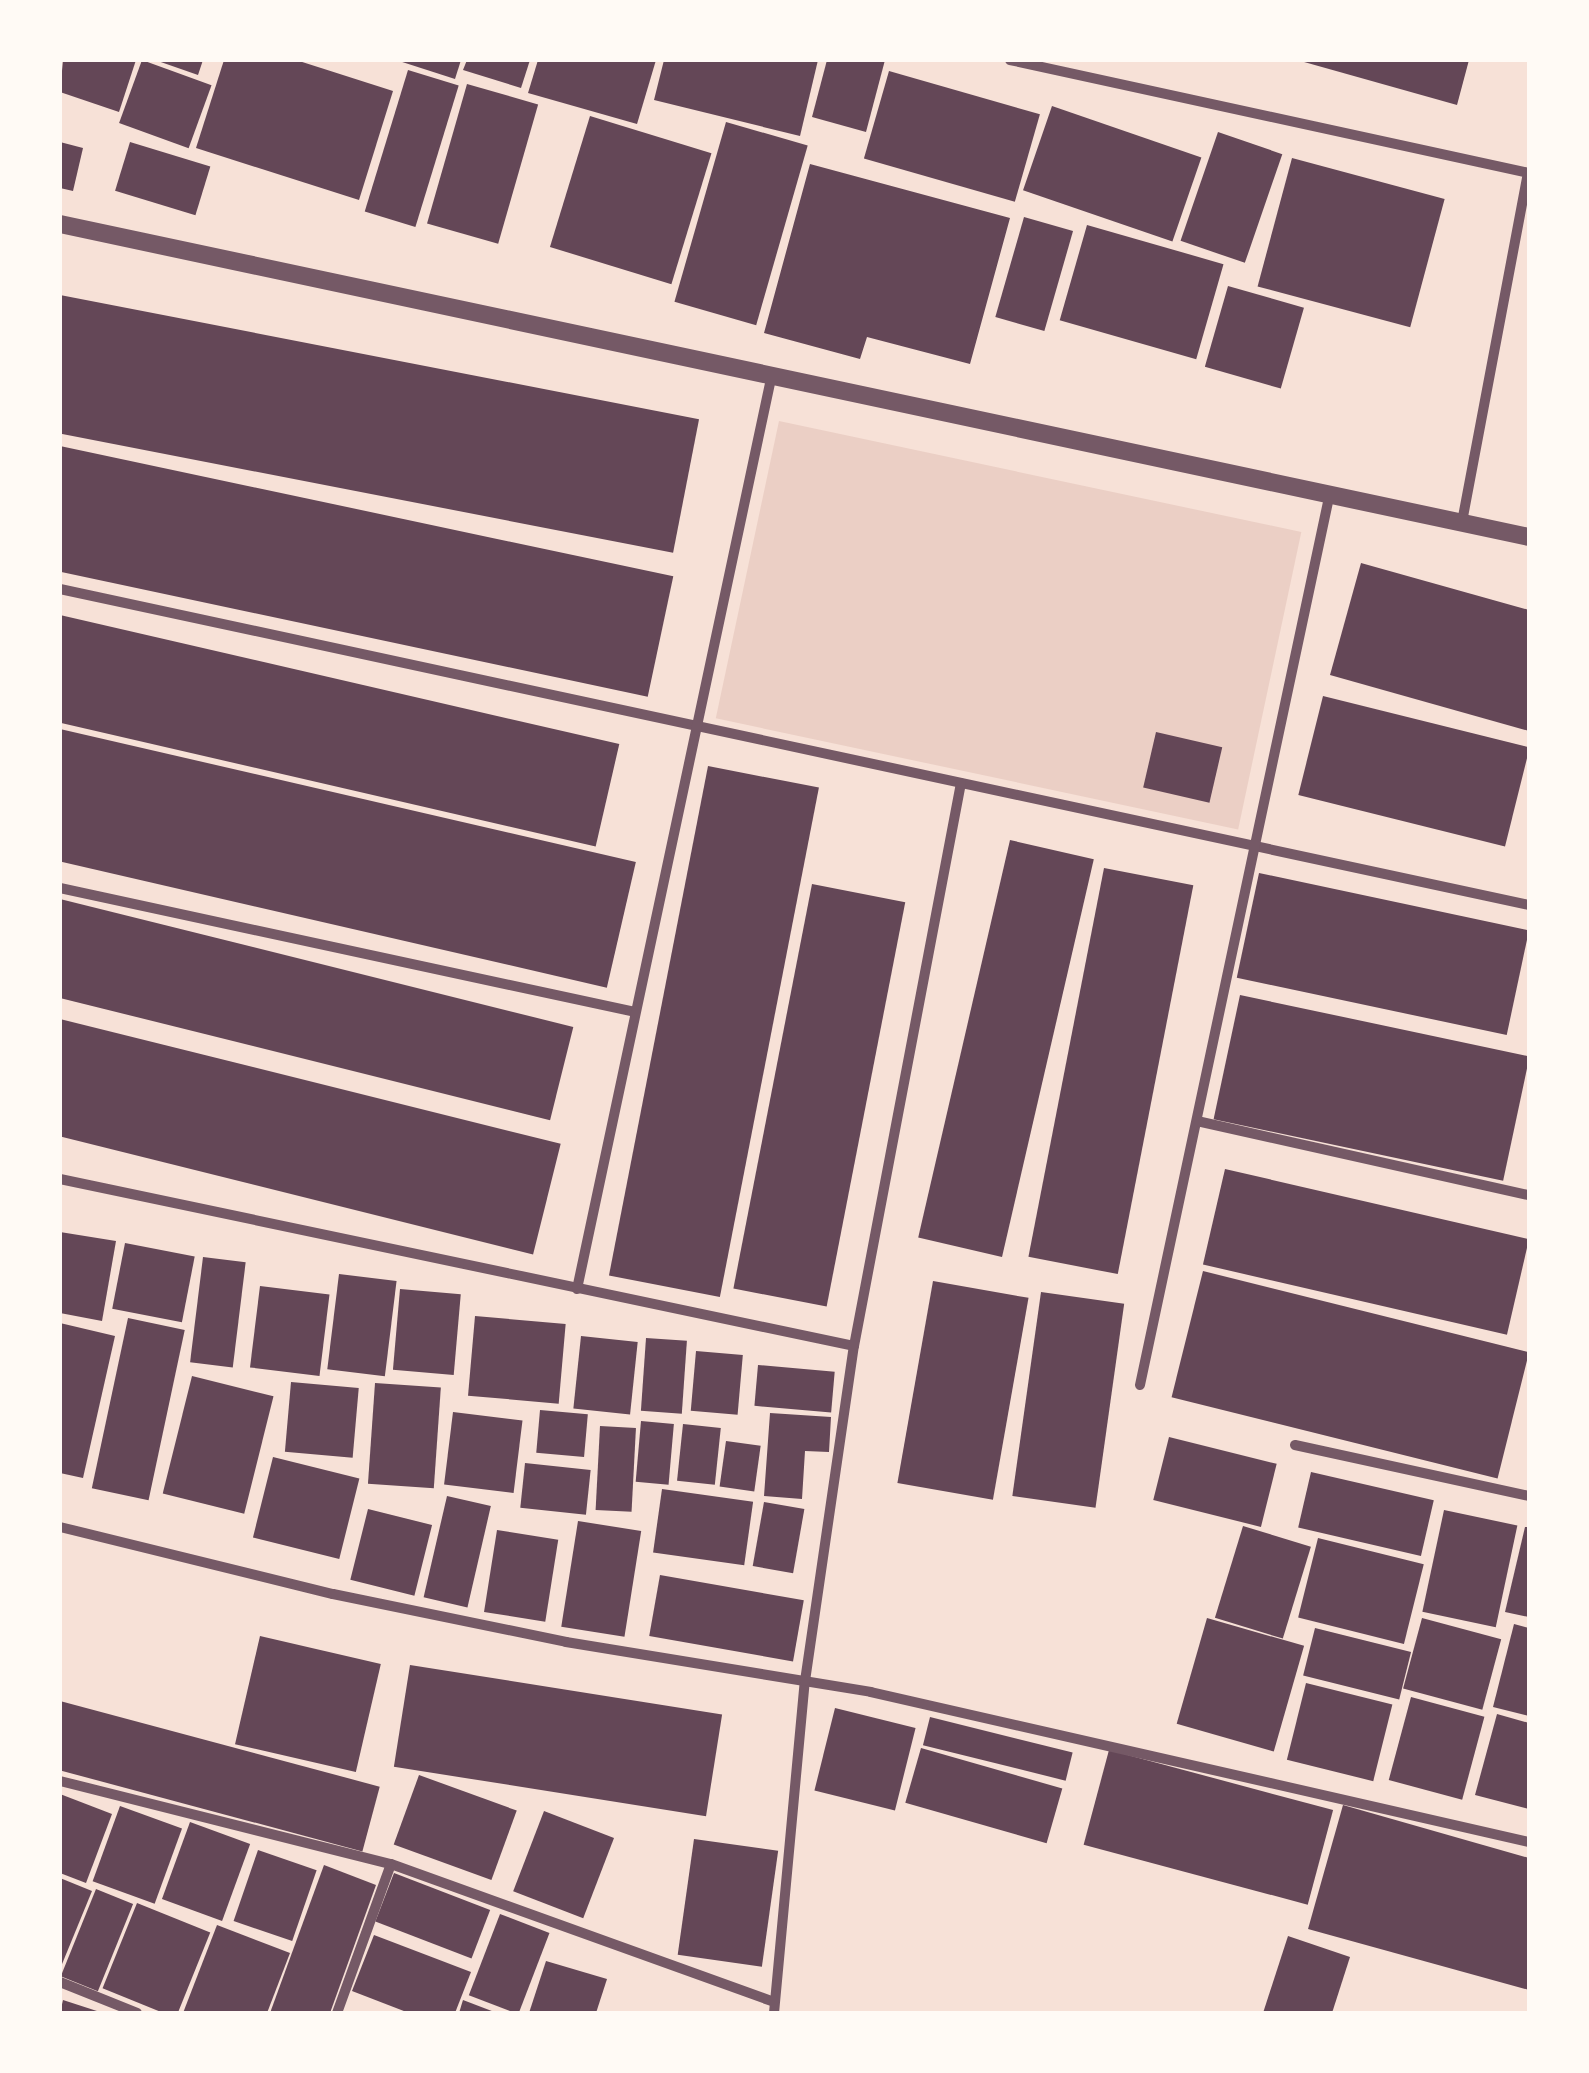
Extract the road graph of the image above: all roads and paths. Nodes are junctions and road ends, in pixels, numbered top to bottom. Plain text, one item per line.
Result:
1 (1010, 60) edge
2 (1529, 173) edge
3 (60, 224) edge
4 (771, 379) junction
5 (1330, 494) junction
6 (1462, 522) junction
7 (1529, 537) edge
8 (60, 589) edge
9 (697, 725) junction
10 (961, 783) junction
11 (1255, 846) junction
12 (60, 888) edge
13 (1529, 905) edge
14 (635, 1012) junction
15 (1196, 1121) junction
16 (60, 1179) edge
17 (1529, 1195) edge
18 (577, 1289) junction
19 (854, 1346) junction
20 (1140, 1384) dead end
21 (1295, 1444) dead end
22 (1529, 1496) edge
23 (60, 1527) edge
24 (805, 1681) junction
25 (60, 1781) edge
26 (1529, 1842) edge
27 (391, 1864) junction
28 (60, 1982) edge
29 (774, 2008) edge
30 (137, 2013) edge
31 (337, 2013) edge

1 - 2 street
2 - 6 street
3 - 4 street
4 - 5 street
4 - 9 street
5 - 6 street
5 - 11 street
6 - 7 street
8 - 9 street
9 - 10 street
9 - 14 street
10 - 11 street
10 - 19 street
11 - 13 street
11 - 15 street
12 - 14 street
14 - 18 street
15 - 17 street
15 - 20 street
16 - 18 street
18 - 19 street
19 - 24 street
21 - 22 street
23 - 24 street
24 - 26 street
24 - 29 street
25 - 27 street
27 - 29 street
27 - 31 street
28 - 30 street

